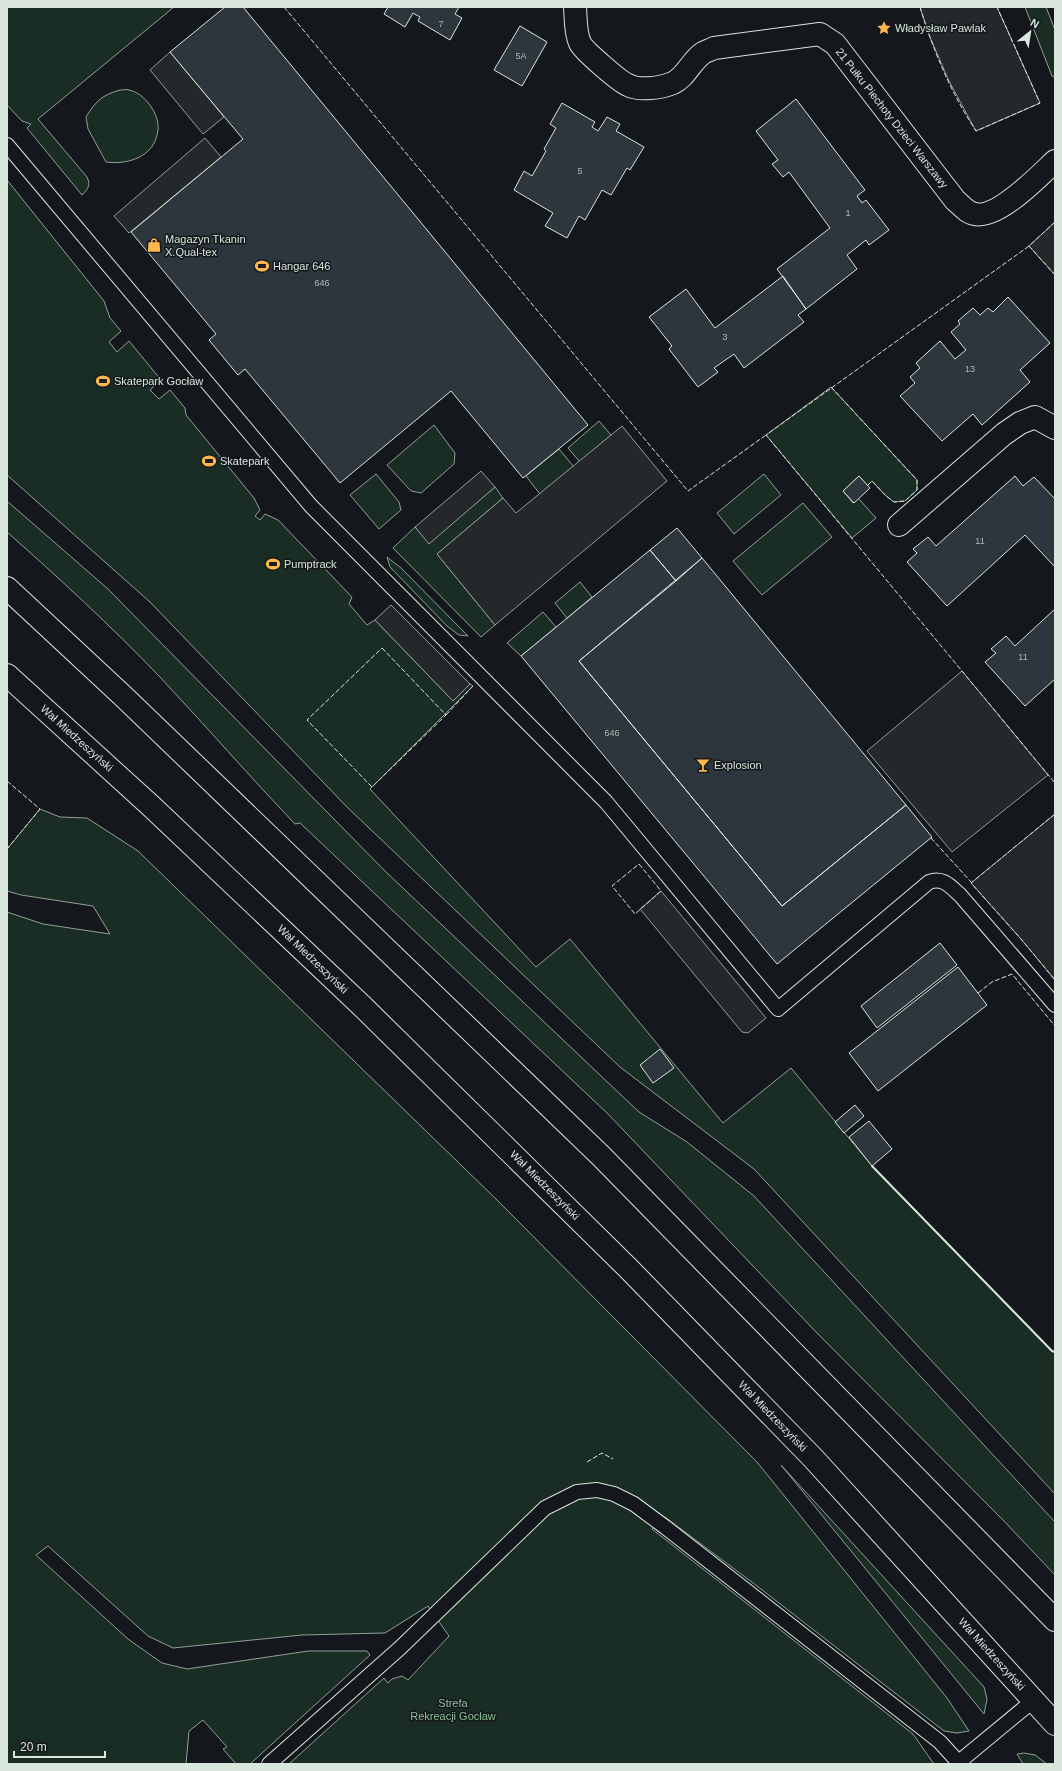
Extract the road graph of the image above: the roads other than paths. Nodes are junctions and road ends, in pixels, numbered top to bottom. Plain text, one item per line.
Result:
1 (575, 7) edge
2 (7, 146) edge
3 (1055, 161) edge
4 (1055, 428) edge
5 (898, 525) dead end
6 (7, 588) edge
7 (7, 675) edge
8 (1055, 1005) edge
9 (1055, 1620) edge
10 (1034, 1700) junction
11 (1055, 1724) edge
12 (959, 1763) edge
13 (269, 1764) edge

1 - 3 main road, 21 Pułku Piechoty Dzieci Warszawy
2 - 8 lane
4 - 5 main road
6 - 9 main road
7 - 10 main road, Wał Miedzeszyński
10 - 11 main road, Wał Miedzeszyński
10 - 12 lane
12 - 13 lane

